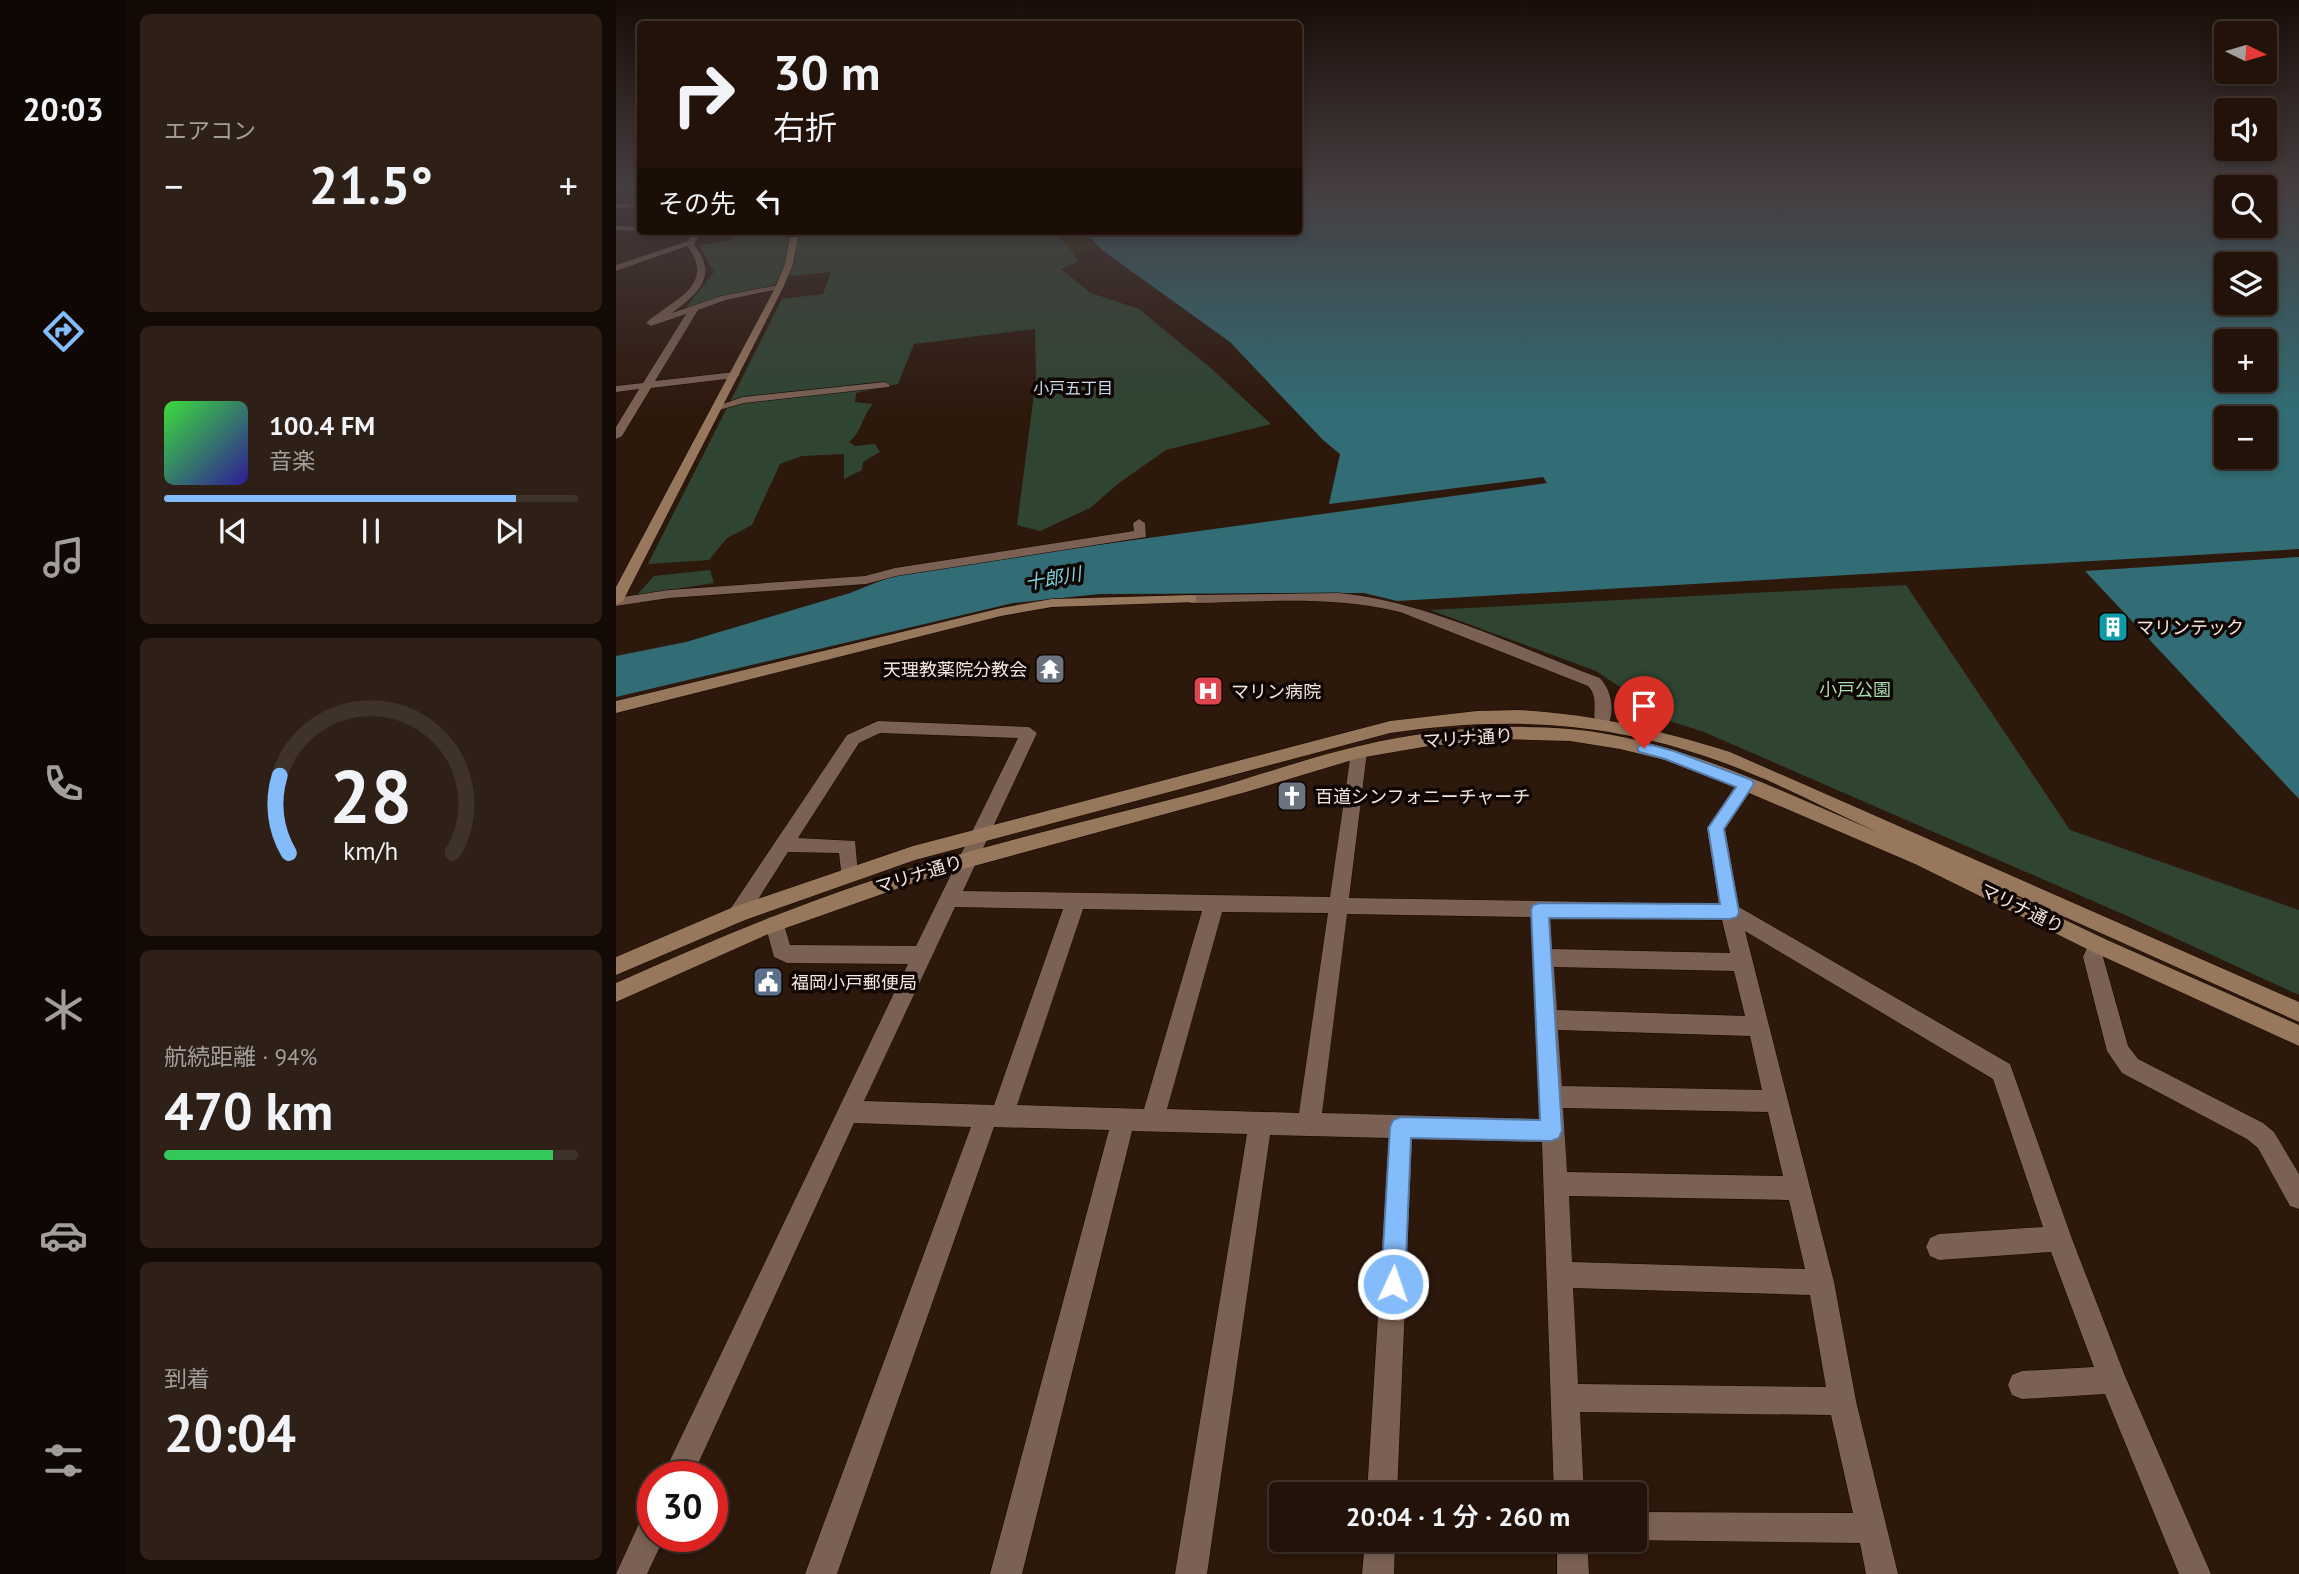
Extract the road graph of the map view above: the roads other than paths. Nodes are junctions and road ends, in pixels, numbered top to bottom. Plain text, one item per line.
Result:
1 (700, 262) edge
2 (789, 262) edge
3 (779, 288) junction
4 (692, 310) junction
5 (735, 375) junction
6 (648, 385) junction
7 (885, 385) dead end
8 (616, 389) edge
9 (719, 407) junction
10 (616, 436) edge
11 (1139, 523) dead end
12 (616, 601) edge
13 (616, 707) edge
14 (1602, 722) junction
15 (1359, 752) junction
16 (1746, 784) junction
17 (982, 833) junction
18 (784, 845) junction
19 (968, 859) junction
20 (849, 874) junction
21 (948, 899) junction
22 (1075, 903) junction
23 (1214, 905) junction
24 (1337, 907) junction
25 (1540, 910) junction
26 (1730, 912) junction
27 (738, 914) junction
28 (775, 923) junction
29 (2098, 946) junction
30 (921, 955) junction
31 (1542, 958) junction
32 (1742, 962) junction
33 (616, 966) edge
34 (616, 993) edge
35 (2299, 1012) edge
36 (1546, 1020) junction
37 (1758, 1026) junction
38 (2299, 1035) edge
39 (1551, 1097) junction
40 (1777, 1101) junction
41 (847, 1112) junction
42 (993, 1117) junction
43 (1123, 1120) junction
44 (1152, 1121) junction
45 (1260, 1124) junction
46 (1309, 1125) junction
47 (1401, 1127) junction
48 (1551, 1131) junction
49 (1556, 1184) junction
50 (1797, 1188) junction
51 (2299, 1197) edge
52 (2059, 1239) junction
53 (1939, 1247) dead end
54 (1559, 1275) junction
55 (1821, 1282) junction
56 (2113, 1380) junction
57 (2022, 1385) dead end
58 (1564, 1398) junction
59 (1842, 1401) junction
60 (684, 1461) edge
61 (1383, 1482) edge
62 (1568, 1482) edge
63 (1647, 1527) edge
64 (1871, 1528) junction
65 (642, 1552) edge
66 (1379, 1552) edge
67 (1572, 1552) edge
68 (631, 1574) edge
69 (821, 1574) edge
70 (1006, 1574) edge
71 (1191, 1574) edge
72 (1378, 1574) edge
73 (1573, 1574) edge
74 (1882, 1574) edge
75 (2195, 1574) edge

1 - 4 street
2 - 3 street
3 - 4 street
3 - 5 street
4 - 6 street
5 - 6 street
5 - 9 street
6 - 8 street
6 - 10 street
7 - 9 street
9 - 12 street
11 - 12 street
13 - 14 street
14 - 17 street, マリナ通り
14 - 35 street, マリナ通り
15 - 16 street, マリナ通り
15 - 19 street, マリナ通り
15 - 24 street
16 - 26 street
16 - 29 street, マリナ通り
17 - 18 street
17 - 19 street
17 - 20 street, マリナ通り
18 - 20 street
18 - 27 street
19 - 21 street
19 - 28 street, マリナ通り
20 - 27 street, マリナ通り
21 - 22 street
21 - 30 street
22 - 23 street
22 - 42 street
23 - 24 street
23 - 44 street
24 - 25 street
24 - 46 street
25 - 26 street
25 - 31 street
26 - 32 street
26 - 52 street
27 - 33 street, マリナ通り
28 - 30 street
28 - 34 street, マリナ通り
29 - 38 street, マリナ通り
29 - 51 street
30 - 41 street
31 - 32 street
31 - 36 street
32 - 37 street
36 - 37 street
36 - 39 street
37 - 40 street
39 - 40 street
39 - 48 street
40 - 50 street
41 - 42 street
41 - 60 street
42 - 43 street
42 - 69 street
43 - 44 street
43 - 70 street
44 - 45 street
45 - 46 street
45 - 71 street
46 - 47 street
47 - 48 street
47 - 61 street
48 - 49 street
49 - 50 street
49 - 54 street
50 - 55 street
52 - 53 street
52 - 56 street
54 - 55 street
54 - 58 street
55 - 59 street
56 - 57 street
56 - 75 street
58 - 59 street
58 - 62 street
59 - 64 street
63 - 64 street
64 - 74 street
65 - 68 street
66 - 72 street
67 - 73 street

